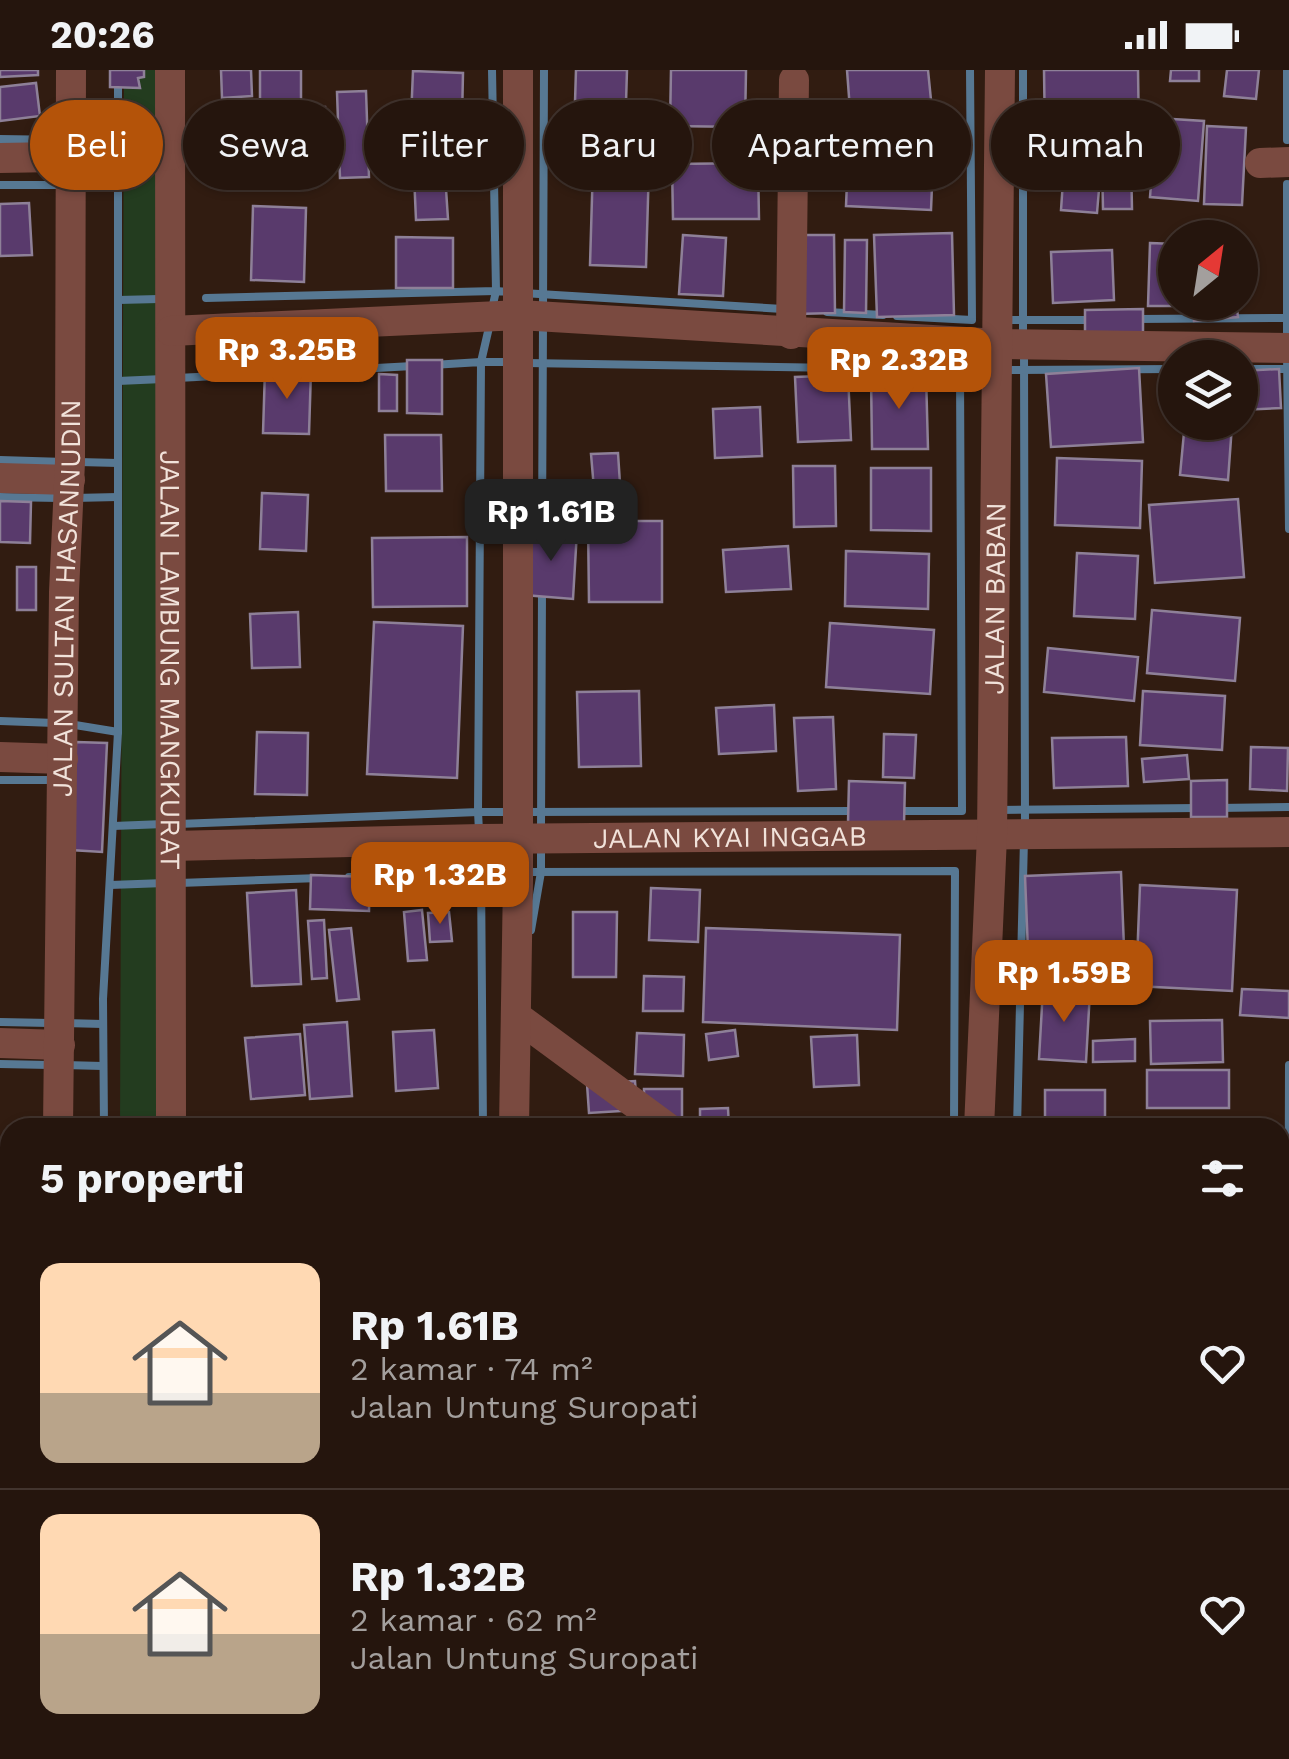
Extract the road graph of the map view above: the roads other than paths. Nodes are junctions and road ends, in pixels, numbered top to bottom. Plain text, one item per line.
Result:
1 (71, 70) edge
2 (170, 70) edge
3 (518, 70) edge
4 (1000, 70) edge
5 (794, 80) dead end
6 (71, 100) edge
7 (163, 155) edge
8 (170, 155) junction
9 (0, 158) edge
10 (30, 158) edge
11 (71, 190) edge
12 (520, 316) junction
13 (999, 328) junction
14 (171, 331) junction
15 (791, 334) junction
16 (1289, 348) edge
17 (0, 478) edge
18 (70, 480) junction
19 (0, 757) edge
20 (64, 759) junction
21 (1289, 832) edge
22 (992, 836) junction
23 (517, 839) junction
24 (172, 846) junction
25 (516, 1016) junction
26 (0, 1043) edge
27 (60, 1045) junction
28 (58, 1118) edge
29 (170, 1118) edge
30 (514, 1118) edge
31 (654, 1118) edge
32 (979, 1118) edge

1 - 6 street, JALAN SULTAN HASANNUDIN
2 - 8 street, JALAN LAMBUNG MANGKURAT
3 - 12 street
4 - 13 street, JALAN BABAN
5 - 15 street
7 - 8 street
8 - 14 street, JALAN LAMBUNG MANGKURAT
9 - 10 street
11 - 18 street, JALAN SULTAN HASANNUDIN
12 - 14 street
12 - 15 street
12 - 23 street
13 - 15 street
13 - 16 street
13 - 22 street, JALAN BABAN
14 - 24 street, JALAN LAMBUNG MANGKURAT
17 - 18 street
18 - 20 street, JALAN SULTAN HASANNUDIN
19 - 20 street
20 - 27 street, JALAN SULTAN HASANNUDIN
21 - 22 street, JALAN KYAI INGGAB
22 - 23 street, JALAN KYAI INGGAB
22 - 32 street, JALAN BABAN
23 - 24 street, JALAN KYAI INGGAB
23 - 25 street
24 - 29 street, JALAN LAMBUNG MANGKURAT
25 - 30 street
25 - 31 street
26 - 27 street
27 - 28 street, JALAN SULTAN HASANNUDIN

